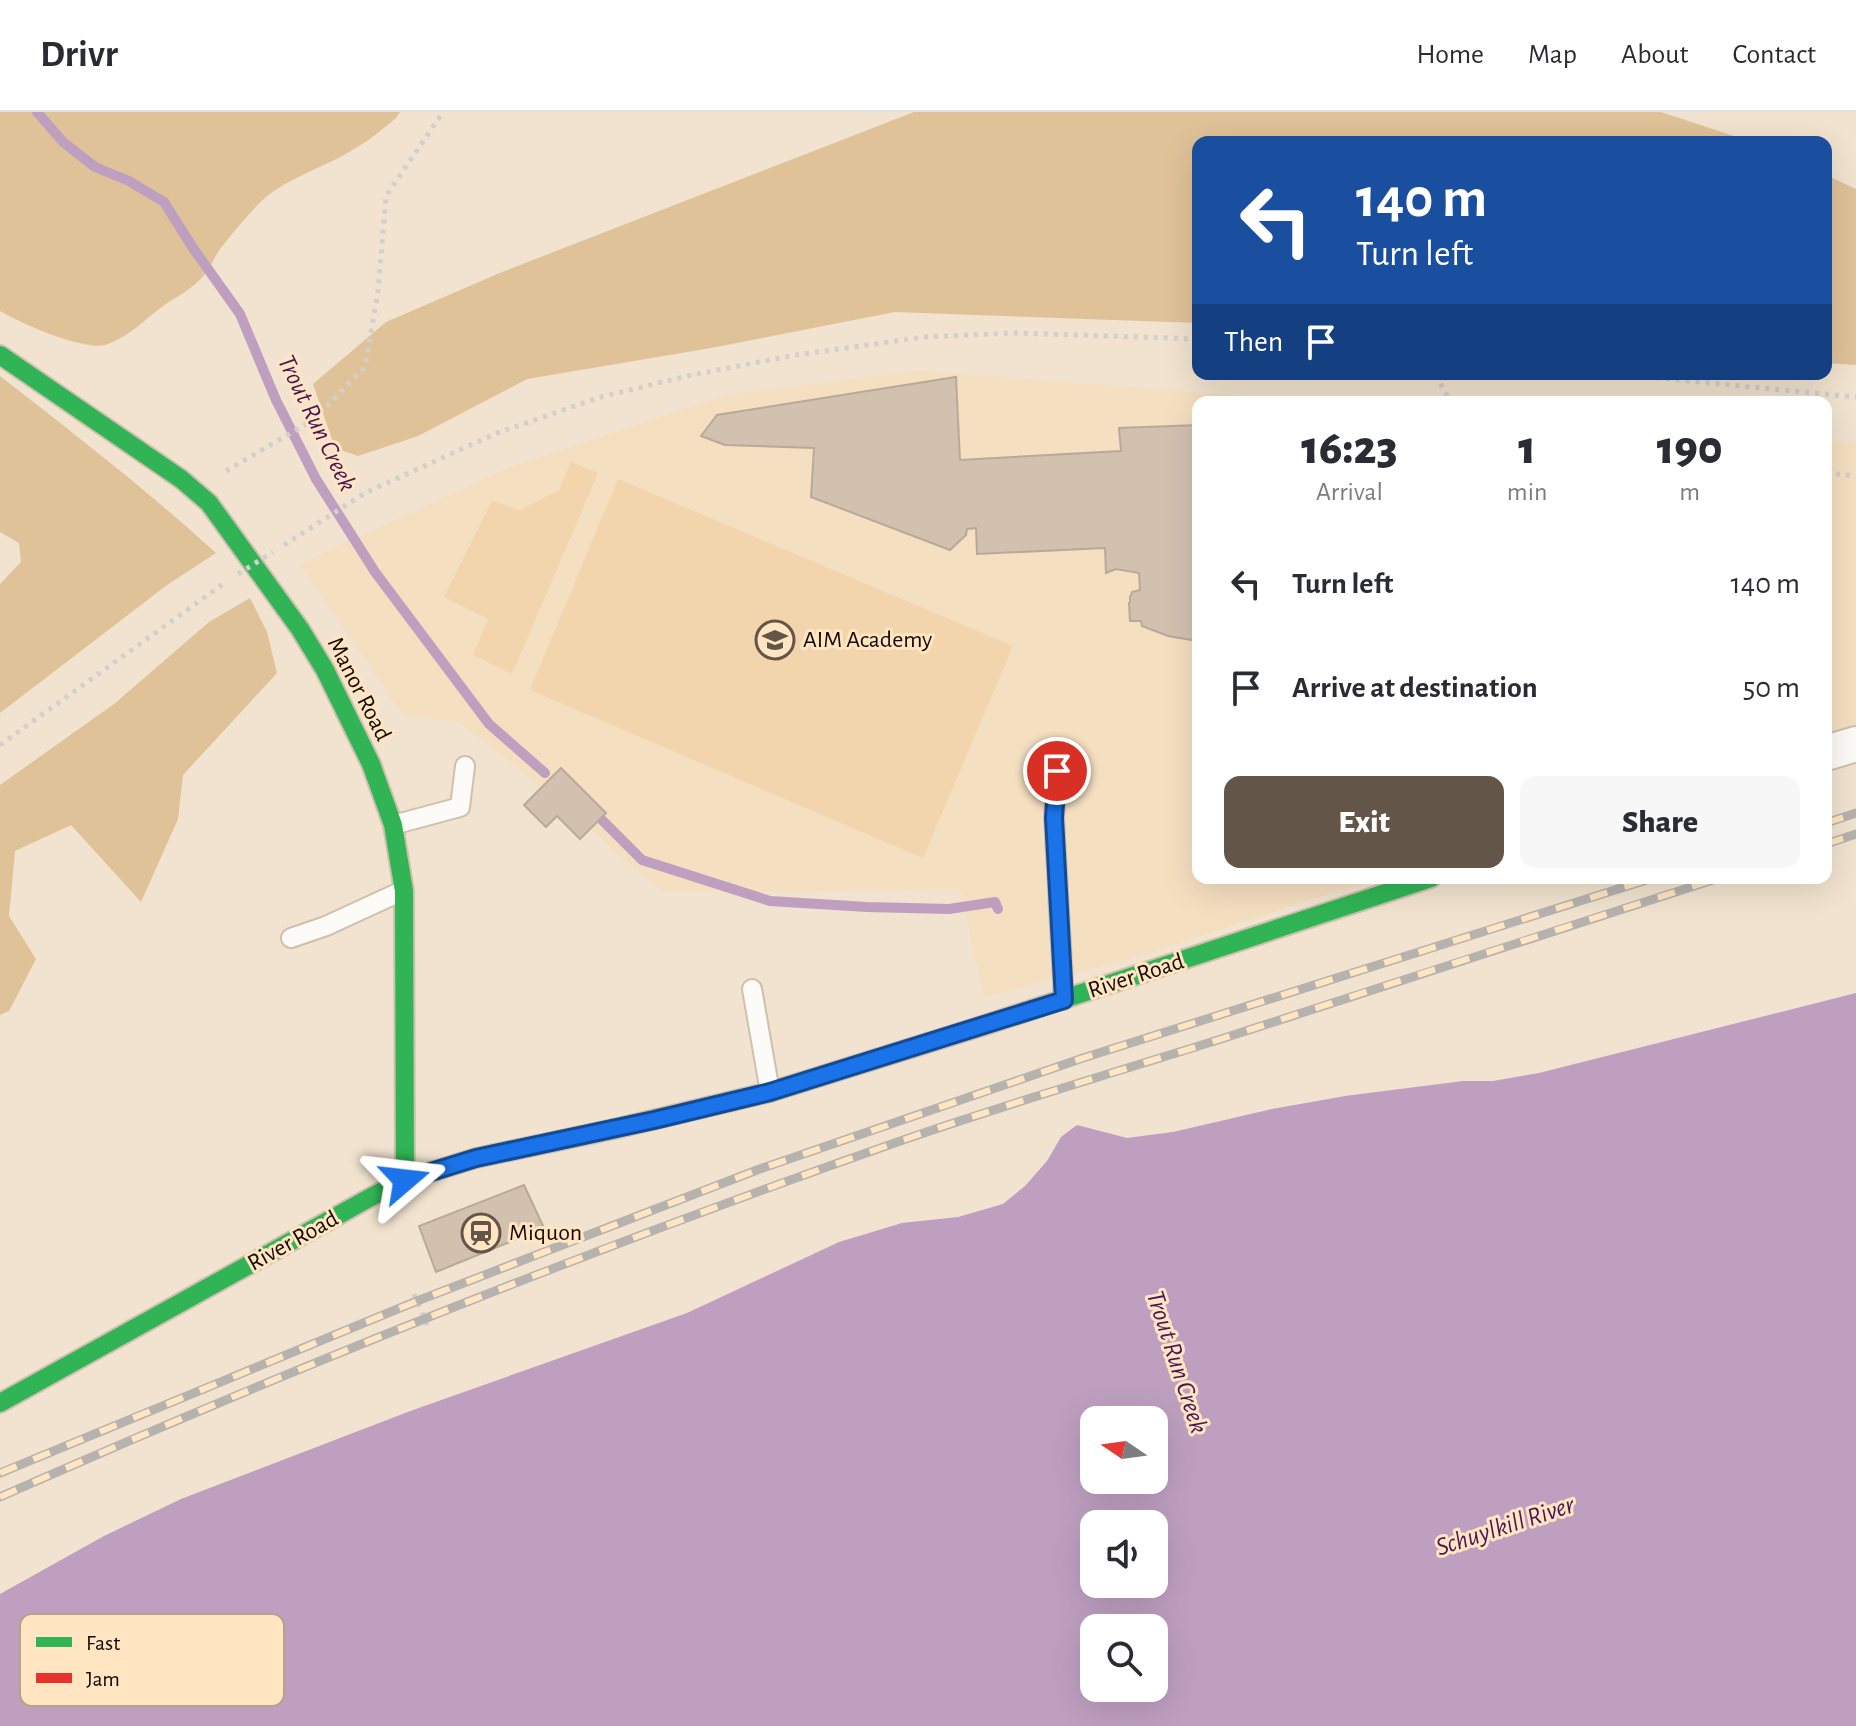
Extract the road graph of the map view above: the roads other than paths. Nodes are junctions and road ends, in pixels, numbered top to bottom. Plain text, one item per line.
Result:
1 (0, 355) edge
2 (1856, 744) edge
3 (1832, 751) edge
4 (465, 766) dead end
5 (1057, 771) dead end
6 (393, 825) junction
7 (1413, 884) edge
8 (404, 891) junction
9 (291, 938) dead end
10 (752, 989) dead end
11 (1064, 1000) junction
12 (770, 1092) junction
13 (405, 1180) junction
14 (0, 1403) edge

1 - 6 street, Manor Road
2 - 3 street
4 - 6 lane
5 - 11 lane
6 - 8 street, Manor Road
7 - 11 street, River Road
8 - 9 lane
8 - 13 street, Manor Road
10 - 12 lane
11 - 12 street, River Road
12 - 13 street, River Road
13 - 14 street, River Road

